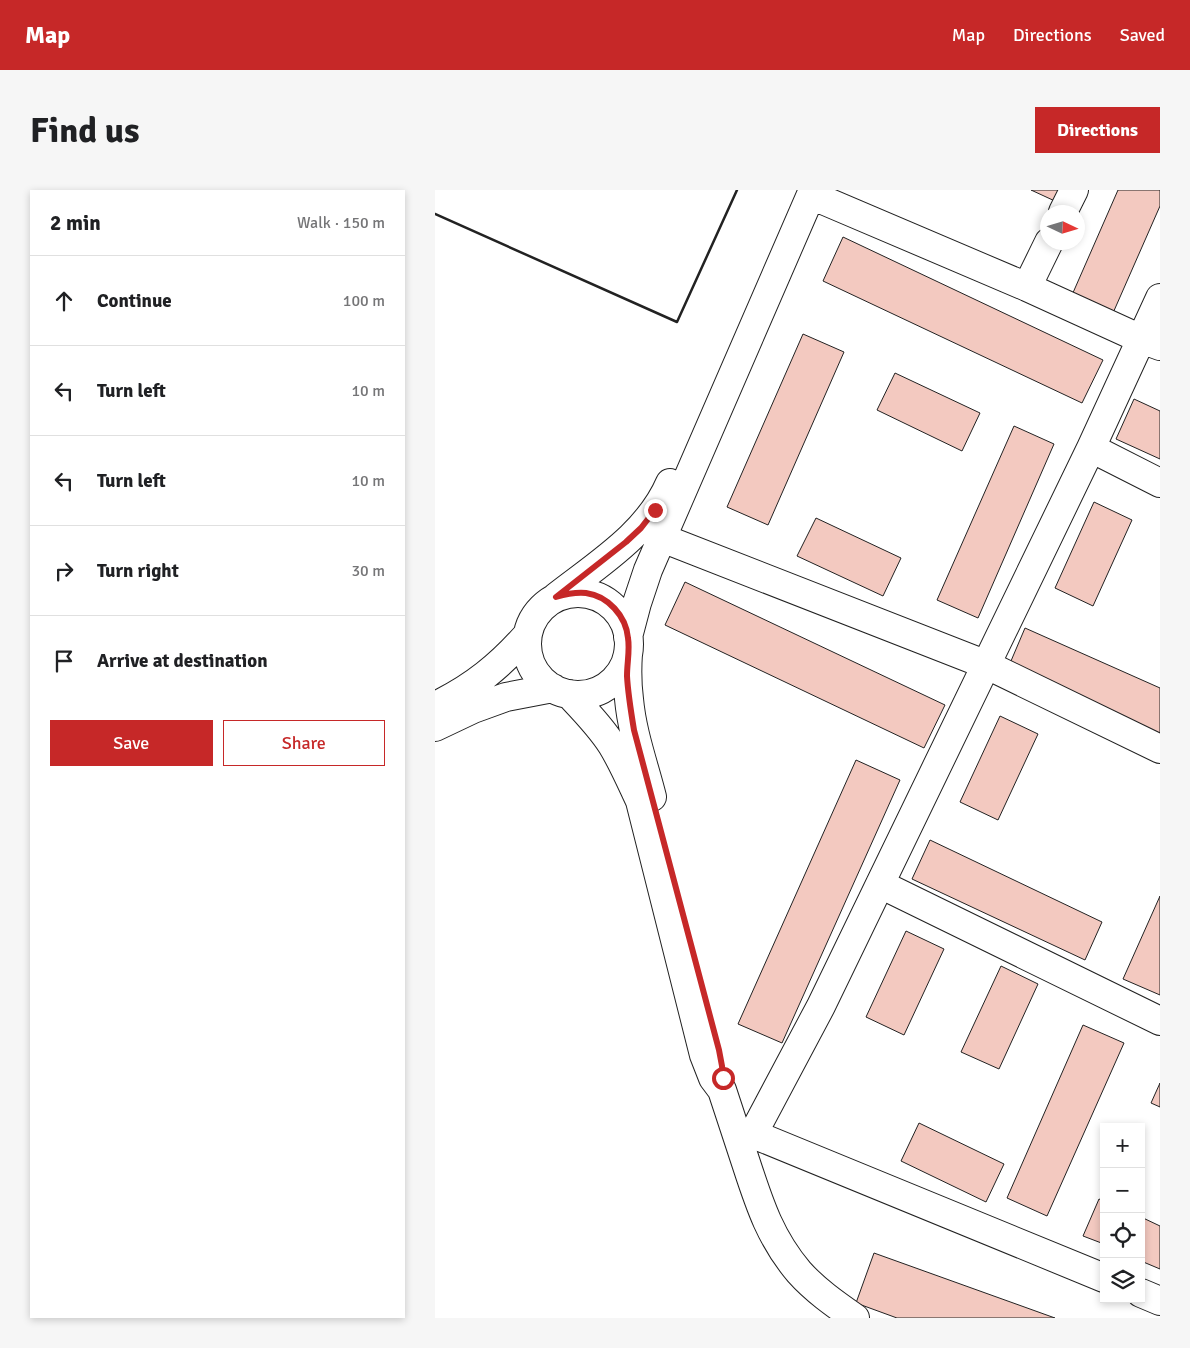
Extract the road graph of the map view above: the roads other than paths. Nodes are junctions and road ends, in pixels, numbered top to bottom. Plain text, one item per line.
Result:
1 (1074, 190) edge
2 (807, 192) edge
3 (1066, 205) edge
4 (1045, 250) edge
5 (1027, 287) junction
6 (1160, 298) edge
7 (1150, 342) edge
8 (1091, 448) junction
9 (1160, 483) edge
10 (662, 538) junction
11 (556, 597) junction
12 (528, 634) junction
13 (628, 645) junction
14 (987, 665) junction
15 (561, 691) junction
16 (443, 712) edge
17 (1160, 749) edge
18 (881, 884) junction
19 (1160, 1021) edge
20 (722, 1090) junction
21 (1100, 1276) edge
22 (1145, 1295) edge
23 (1160, 1301) edge
24 (855, 1318) edge

1 - 3 street
2 - 5 street
2 - 10 street
2 - 11 street
4 - 5 street
5 - 7 street
6 - 7 street
7 - 8 street
8 - 9 street
8 - 14 street
10 - 13 street
10 - 14 street
11 - 12 street
11 - 13 street
12 - 15 street
12 - 16 street
13 - 15 street
13 - 20 street
14 - 17 street
14 - 18 street
15 - 16 street
15 - 20 street
18 - 19 street
18 - 21 street
20 - 24 street
22 - 23 street

